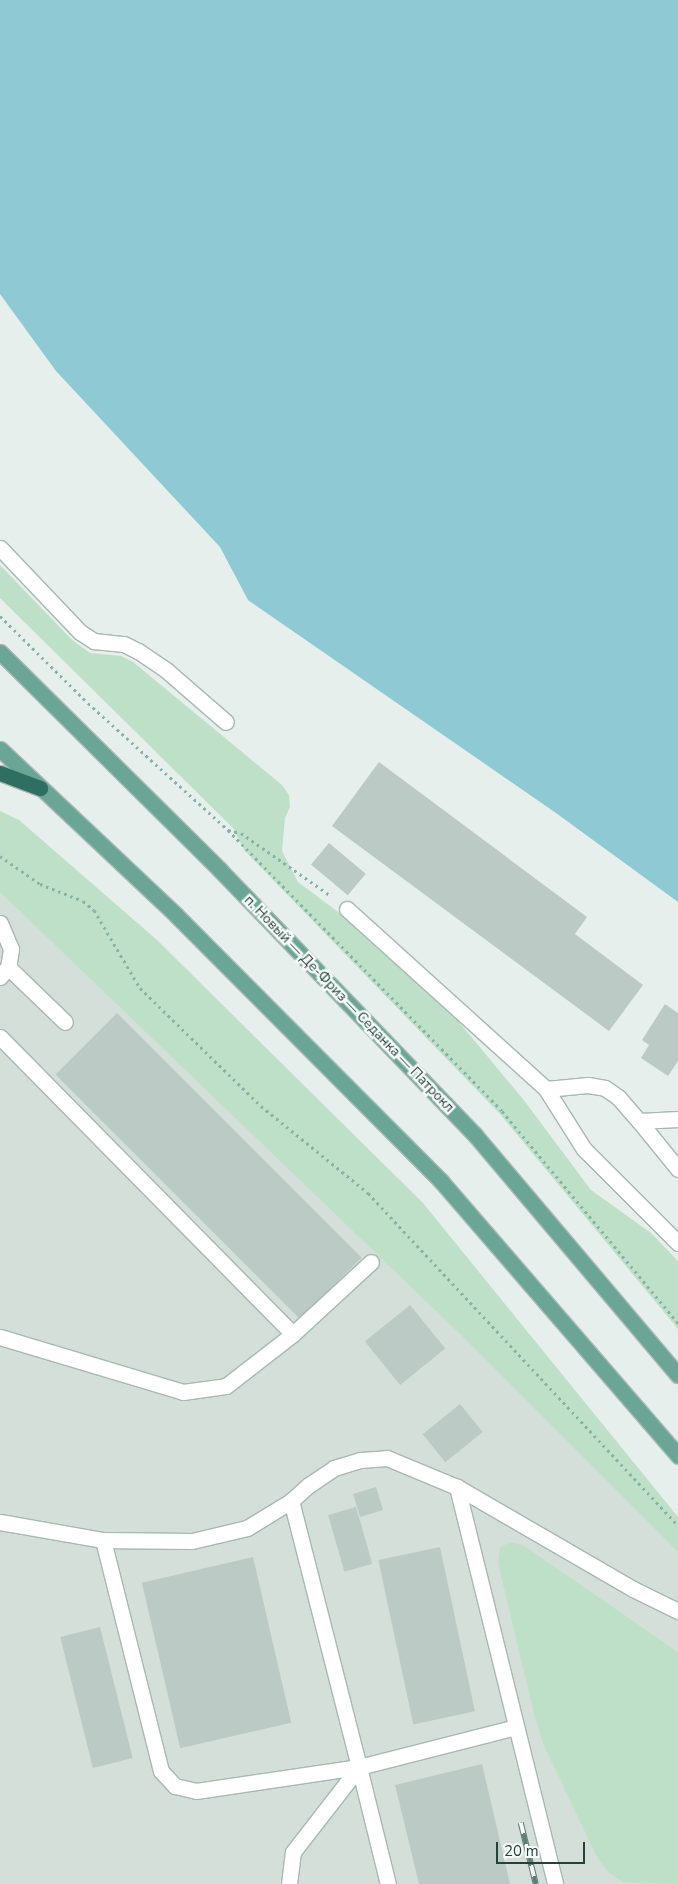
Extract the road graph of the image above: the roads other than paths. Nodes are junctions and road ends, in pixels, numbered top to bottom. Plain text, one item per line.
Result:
1 (0, 548) edge
2 (0, 652) edge
3 (226, 722) dead end
4 (0, 748) edge
5 (0, 772) edge
6 (40, 788) junction
7 (347, 909) road end
8 (0, 923) edge
9 (4, 972) edge
10 (65, 1022) dead end
11 (0, 1037) edge
12 (546, 1089) junction
13 (678, 1119) edge
14 (639, 1121) junction
15 (678, 1169) edge
16 (678, 1243) edge
17 (371, 1262) dead end
18 (293, 1334) junction
19 (0, 1337) edge
20 (678, 1375) edge
21 (678, 1456) edge
22 (457, 1487) junction
23 (291, 1501) junction
24 (0, 1522) edge
25 (103, 1540) junction
26 (678, 1611) edge
27 (516, 1727) junction
28 (359, 1767) junction
29 (290, 1884) edge
30 (388, 1884) edge
31 (555, 1884) edge

1 - 3 lane
2 - 20 main road, п. Новый — Де-Фриз — Седанка — Патрокл
4 - 6 main road
5 - 6 highway
6 - 21 main road
7 - 12 lane
8 - 9 lane
9 - 10 lane
11 - 18 lane
12 - 14 lane
12 - 16 lane
13 - 14 lane
14 - 15 lane
17 - 18 lane
18 - 19 lane
22 - 23 lane
22 - 26 lane
22 - 27 lane
23 - 25 lane
23 - 28 lane
24 - 25 lane
25 - 28 lane
27 - 28 lane
27 - 31 lane
28 - 29 lane
28 - 30 lane

